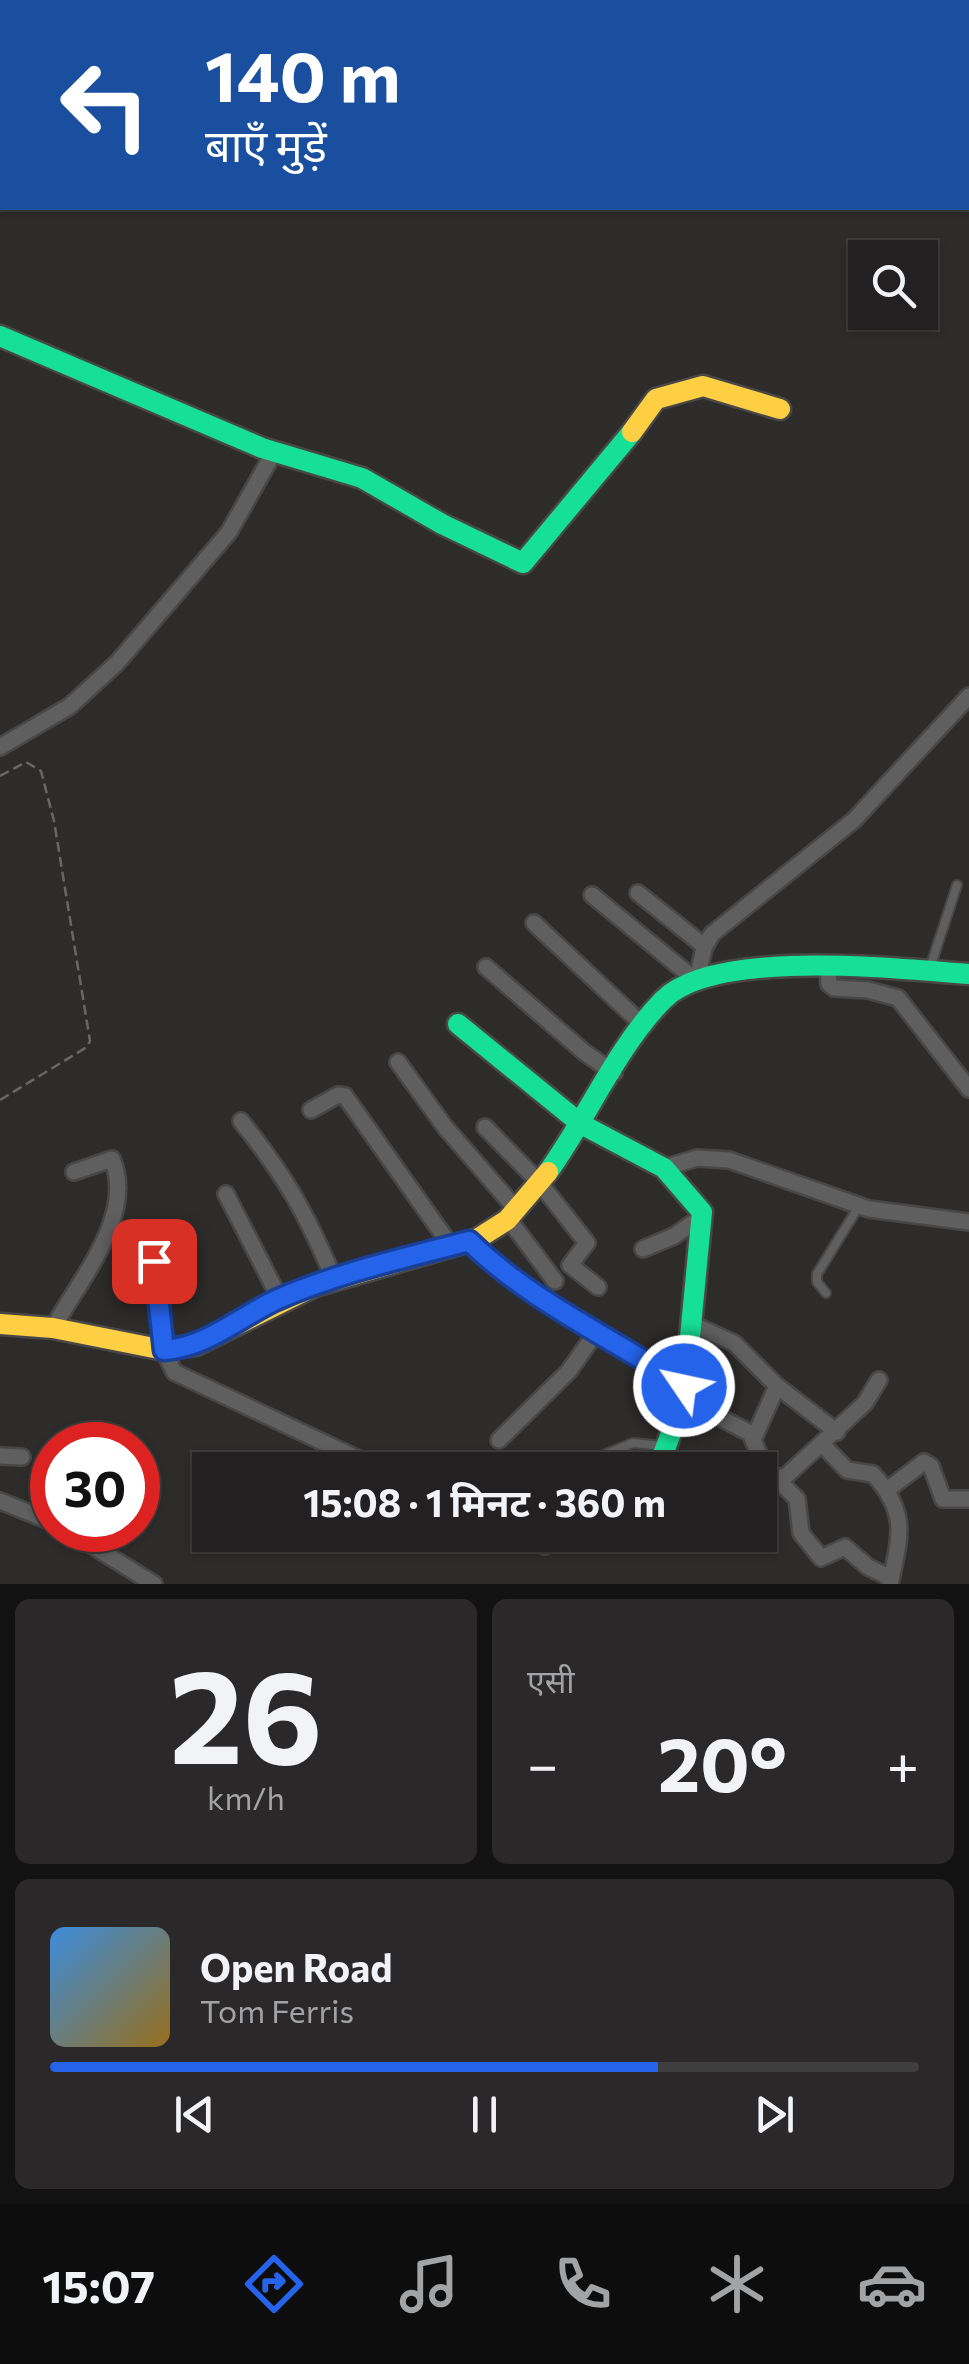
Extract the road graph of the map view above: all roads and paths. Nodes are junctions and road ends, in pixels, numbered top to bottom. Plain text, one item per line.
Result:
1 (0, 336) edge
2 (780, 409) dead end
3 (274, 452) junction
4 (969, 696) edge
5 (0, 747) edge
6 (0, 776) edge
7 (957, 885) dead end
8 (638, 893) dead end
9 (592, 894) dead end
10 (534, 923) dead end
11 (704, 946) junction
12 (486, 967) dead end
13 (828, 970) junction
14 (929, 972) junction
15 (969, 974) edge
16 (696, 977) junction
17 (458, 1024) dead end
18 (644, 1026) junction
19 (398, 1062) dead end
20 (614, 1073) junction
21 (969, 1089) edge
22 (0, 1100) edge
23 (312, 1110) dead end
24 (241, 1121) dead end
25 (581, 1124) junction
26 (485, 1127) dead end
27 (664, 1168) junction
28 (74, 1172) dead end
29 (539, 1182) junction
30 (226, 1194) dead end
31 (859, 1206) junction
32 (511, 1213) junction
33 (703, 1216) junction
34 (968, 1219) edge
35 (460, 1244) junction
36 (643, 1249) dead end
37 (154, 1261) dead end
38 (334, 1279) junction
39 (556, 1281) dead end
40 (598, 1287) dead end
41 (826, 1293) dead end
42 (280, 1299) junction
43 (0, 1324) edge
44 (692, 1324) junction
45 (53, 1328) junction
46 (597, 1332) junction
47 (164, 1350) junction
48 (879, 1380) dead end
49 (777, 1386) junction
50 (684, 1392) junction
51 (837, 1432) junction
52 (754, 1438) junction
53 (499, 1440) dead end
54 (823, 1445) junction
55 (663, 1446) junction
56 (343, 1452) edge
57 (611, 1452) edge
58 (662, 1452) edge
59 (759, 1452) edge
60 (0, 1456) edge
61 (22, 1457) dead end
62 (777, 1477) edge
63 (777, 1479) edge
64 (887, 1490) junction
65 (969, 1498) edge
66 (0, 1501) edge
67 (30, 1513) edge
68 (102, 1552) edge
69 (890, 1581) edge
70 (154, 1584) edge

1 - 3 street
2 - 3 street
3 - 5 street
4 - 11 street
6 - 22 path
7 - 14 lane
8 - 11 street
9 - 16 street
10 - 18 street
11 - 16 street
12 - 20 street
13 - 14 street
13 - 16 street
13 - 21 street
14 - 15 street
16 - 18 street
17 - 25 street
18 - 20 street
19 - 32 street
20 - 25 street
23 - 35 street
24 - 38 street
25 - 27 street
25 - 29 street
26 - 29 street
27 - 31 street
27 - 33 street
28 - 45 street
29 - 32 street
29 - 40 street
30 - 42 street
31 - 34 street
31 - 41 lane
32 - 35 street
32 - 39 street
33 - 36 street
33 - 44 street
35 - 38 street
35 - 46 street
37 - 47 street
38 - 42 street
42 - 47 street
43 - 45 street
44 - 49 street
44 - 50 street
45 - 47 street
46 - 50 street
46 - 53 street
47 - 56 street
48 - 51 street
49 - 51 street
49 - 52 street
50 - 52 street
50 - 55 street
51 - 54 street
52 - 59 street
54 - 62 street
54 - 64 street
55 - 57 lane
55 - 58 street
60 - 61 street
63 - 69 street
64 - 65 street
64 - 69 street
66 - 67 street
68 - 70 street

